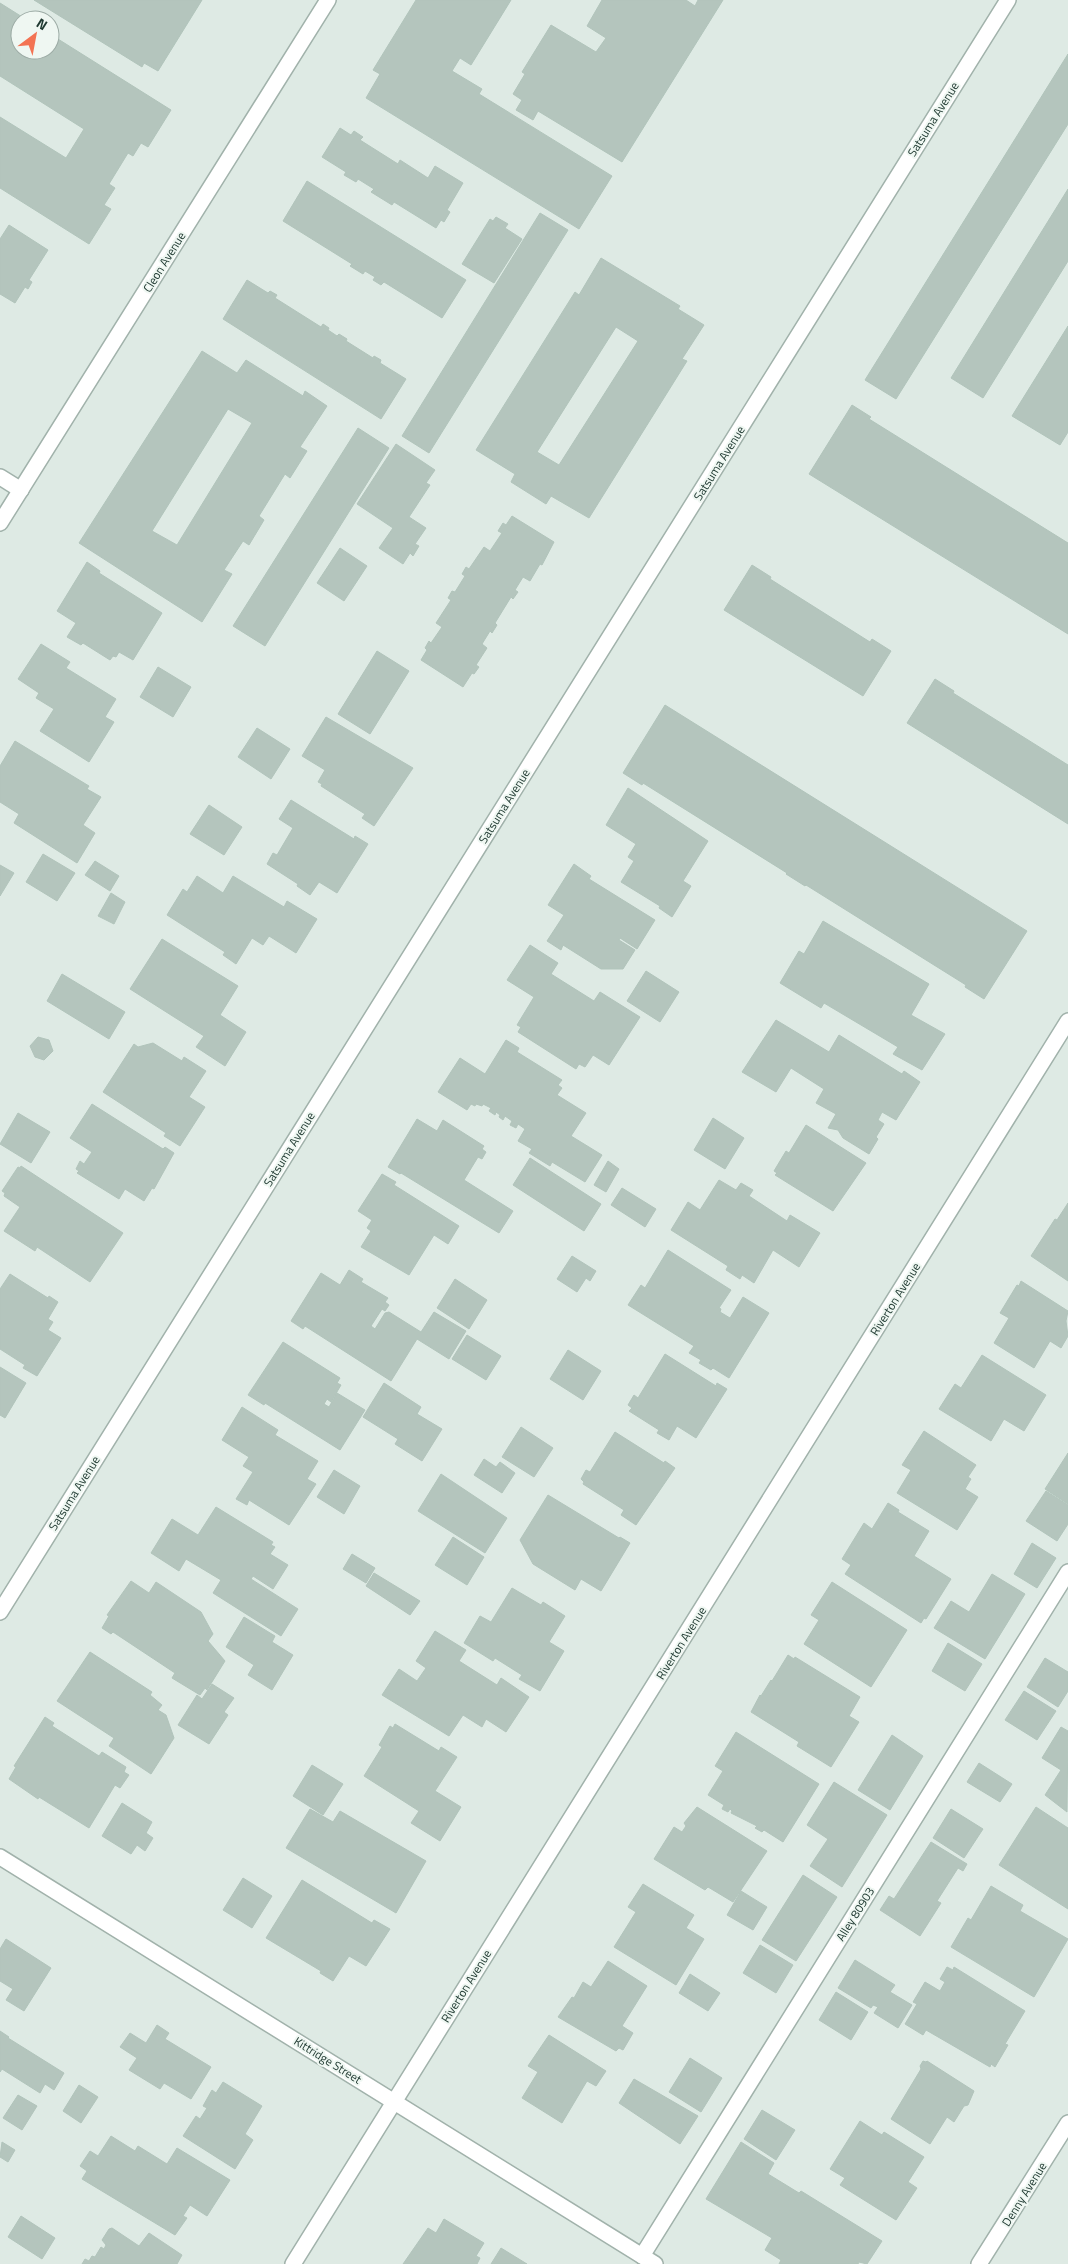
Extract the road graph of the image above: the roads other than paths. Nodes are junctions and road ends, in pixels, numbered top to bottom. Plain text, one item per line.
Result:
1 (328, 0) edge
2 (1008, 0) edge
3 (0, 477) edge
4 (21, 490) junction
5 (0, 523) edge
6 (1068, 1021) edge
7 (1068, 1572) edge
8 (0, 1612) edge
9 (0, 1857) edge
10 (395, 2101) junction
11 (1068, 2123) edge
12 (649, 2260) edge
13 (293, 2264) edge
14 (979, 2264) edge

1 - 4 street, Cleon Avenue
2 - 8 street, Satsuma Avenue
3 - 4 street
4 - 5 street, Cleon Avenue
6 - 10 street, Riverton Avenue
7 - 12 street, Alley 80903
9 - 10 street, Kittridge Street
10 - 12 street, Kittridge Street
10 - 13 street, Riverton Avenue
11 - 14 street, Denny Avenue

